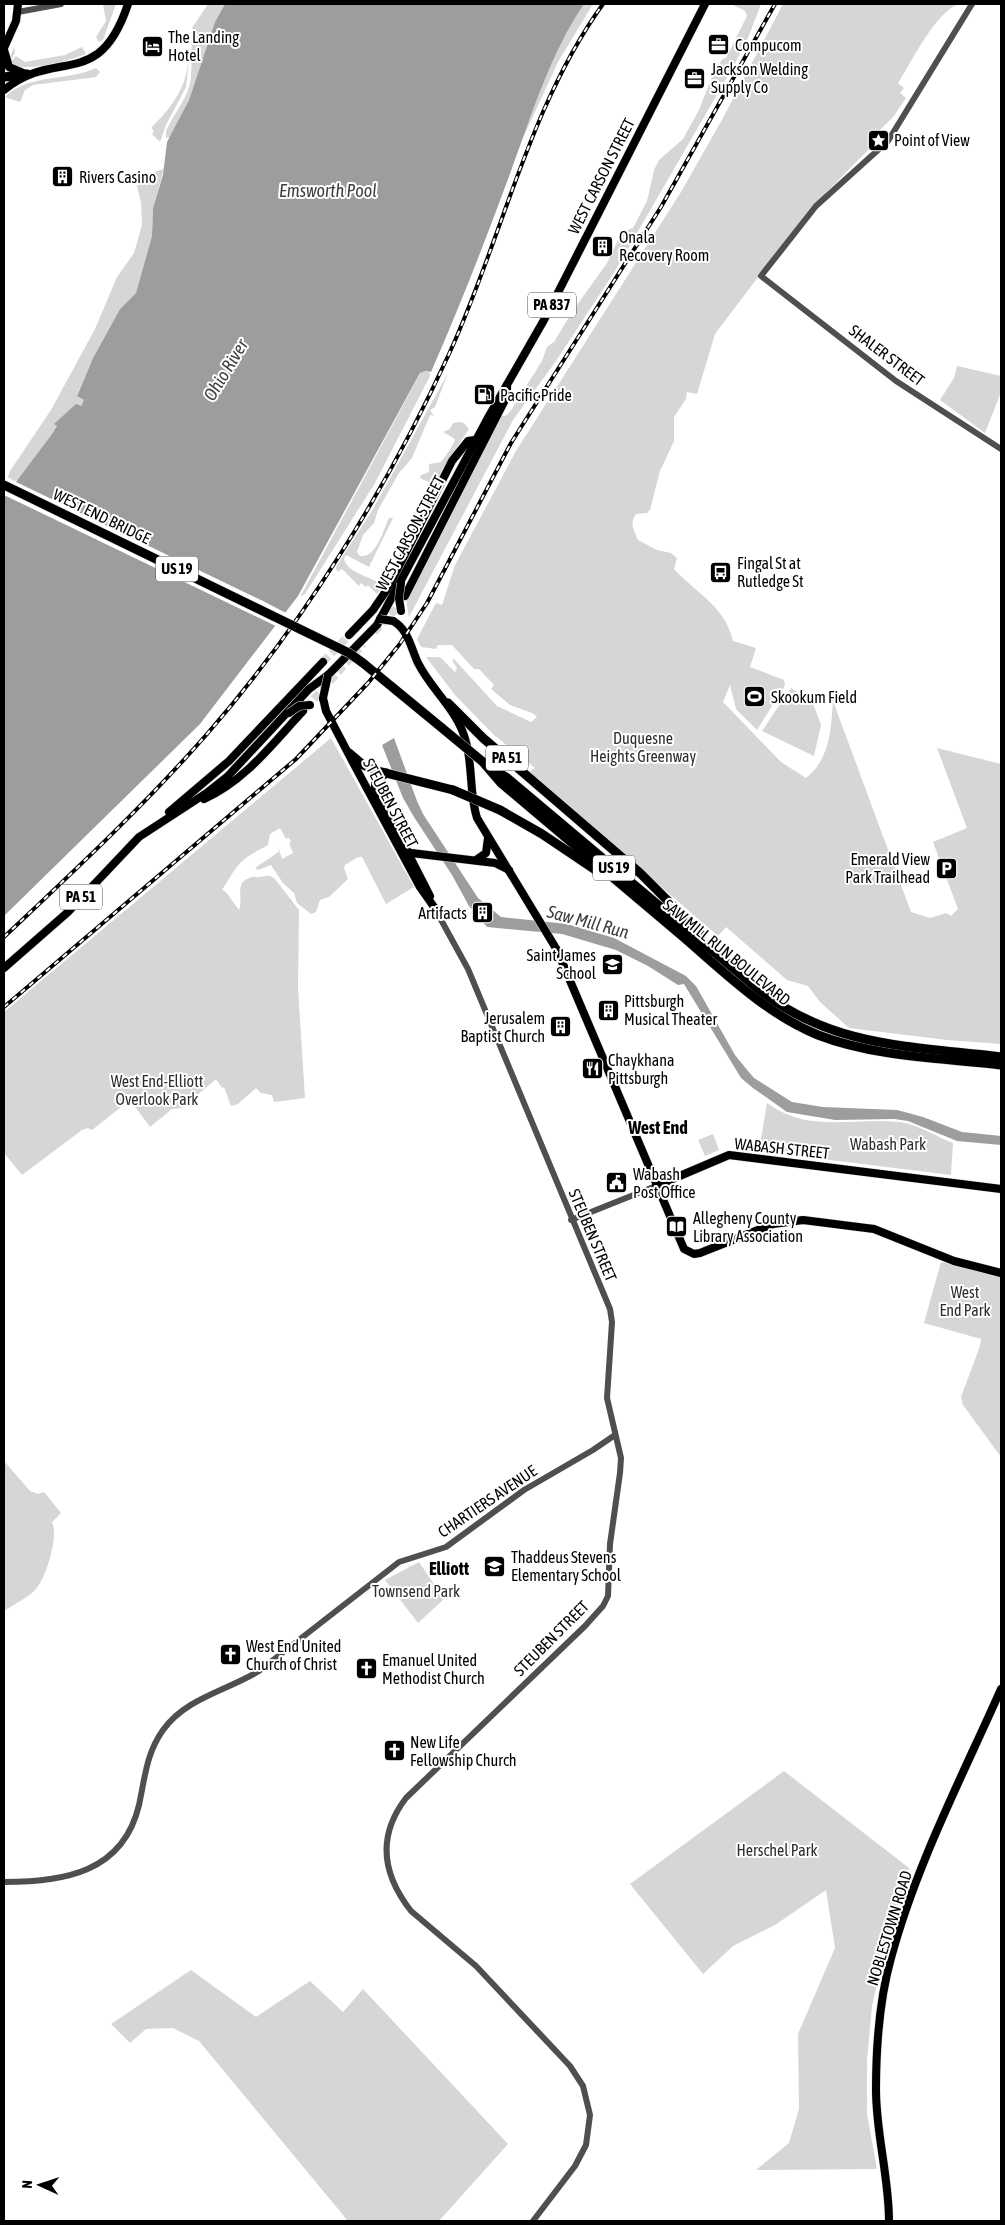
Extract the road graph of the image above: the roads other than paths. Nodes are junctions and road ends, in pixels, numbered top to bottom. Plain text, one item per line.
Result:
1 (61, 4) edge
2 (128, 4) edge
3 (705, 4) edge
4 (972, 4) edge
5 (18, 8) edge
6 (4, 49) edge
7 (28, 74) junction
8 (4, 77) edge
9 (4, 90) edge
10 (507, 384) junction
11 (475, 440) junction
12 (1001, 449) edge
13 (4, 485) edge
14 (401, 583) junction
15 (405, 596) tunnel mouth
16 (380, 619) junction
17 (406, 634) junction
18 (349, 635) tunnel mouth
19 (349, 653) junction
20 (323, 662) tunnel mouth
21 (328, 675) junction
22 (448, 703) junction
23 (326, 711) junction
24 (289, 712) junction
25 (303, 712) tunnel mouth
26 (349, 753) junction
27 (482, 762) junction
28 (386, 773) junction
29 (182, 809) junction
30 (156, 824) junction
31 (488, 838) junction
32 (405, 852) junction
33 (437, 857) junction
34 (473, 861) junction
35 (508, 870) junction
36 (420, 874) junction
37 (641, 901) junction
38 (434, 907) junction
39 (4, 968) edge
40 (742, 976) junction
41 (1001, 1057) edge
42 (1001, 1065) edge
43 (656, 1186) junction
44 (1001, 1189) edge
45 (571, 1220) junction
46 (1001, 1273) edge
47 (615, 1435) junction
48 (1001, 1689) edge
49 (4, 1882) edge
50 (533, 2221) edge
51 (889, 2221) edge

1 - 5 street
2 - 7 main road
3 - 10 main road, WEST CARSON STREET / PA 837
4 - 12 street, SHALER STREET
5 - 6 main road
6 - 7 main road
7 - 8 highway
7 - 9 main road
10 - 11 main road, WEST CARSON STREET / PA 837
10 - 15 main road
11 - 14 main road, WEST CARSON STREET / PA 837
11 - 18 main road
13 - 19 highway, WEST END BRIDGE / US 19, bridge
14 - 16 main road, WEST CARSON STREET / PA 837, bridge
14 - 17 main road, PA 837, bridge
16 - 17 main road, PA 51, bridge
16 - 19 main road, WEST CARSON STREET / PA 51
17 - 22 main road, PA 51
19 - 21 main road, WEST CARSON STREET / PA 51
19 - 27 highway, SAW MILL RUN BOULEVARD / US 19, bridge
20 - 30 main road
21 - 23 main road, STEUBEN STREET, bridge
21 - 24 main road, WEST CARSON STREET / PA 51, bridge
22 - 31 main road
22 - 40 highway, PA 51
23 - 24 main road, bridge
23 - 26 main road, STEUBEN STREET
24 - 29 main road, WEST CARSON STREET / PA 51
25 - 29 main road
26 - 28 highway
26 - 32 main road, STEUBEN STREET
27 - 37 highway, SAW MILL RUN BOULEVARD / US 19
27 - 40 highway, SAW MILL RUN BOULEVARD / US 19
28 - 32 highway
28 - 37 highway, bridge
29 - 30 main road, WEST CARSON STREET / PA 51
30 - 39 main road, WEST CARSON STREET / PA 51
31 - 34 main road
31 - 35 main road
32 - 33 main road
32 - 36 main road, STEUBEN STREET
32 - 38 main road, STEUBEN STREET
33 - 34 main road
33 - 36 main road
34 - 35 main road
35 - 43 main road
36 - 38 main road, STEUBEN STREET
37 - 42 highway, SAW MILL RUN BOULEVARD / US 19
38 - 45 street, STEUBEN STREET
40 - 41 highway, SAW MILL RUN BOULEVARD / US 19
43 - 44 main road, WABASH STREET
43 - 45 street, WABASH STREET
43 - 46 main road
45 - 47 street, STEUBEN STREET
47 - 49 street, CHARTIERS AVENUE
47 - 50 street, STEUBEN STREET
48 - 51 main road, NOBLESTOWN ROAD

